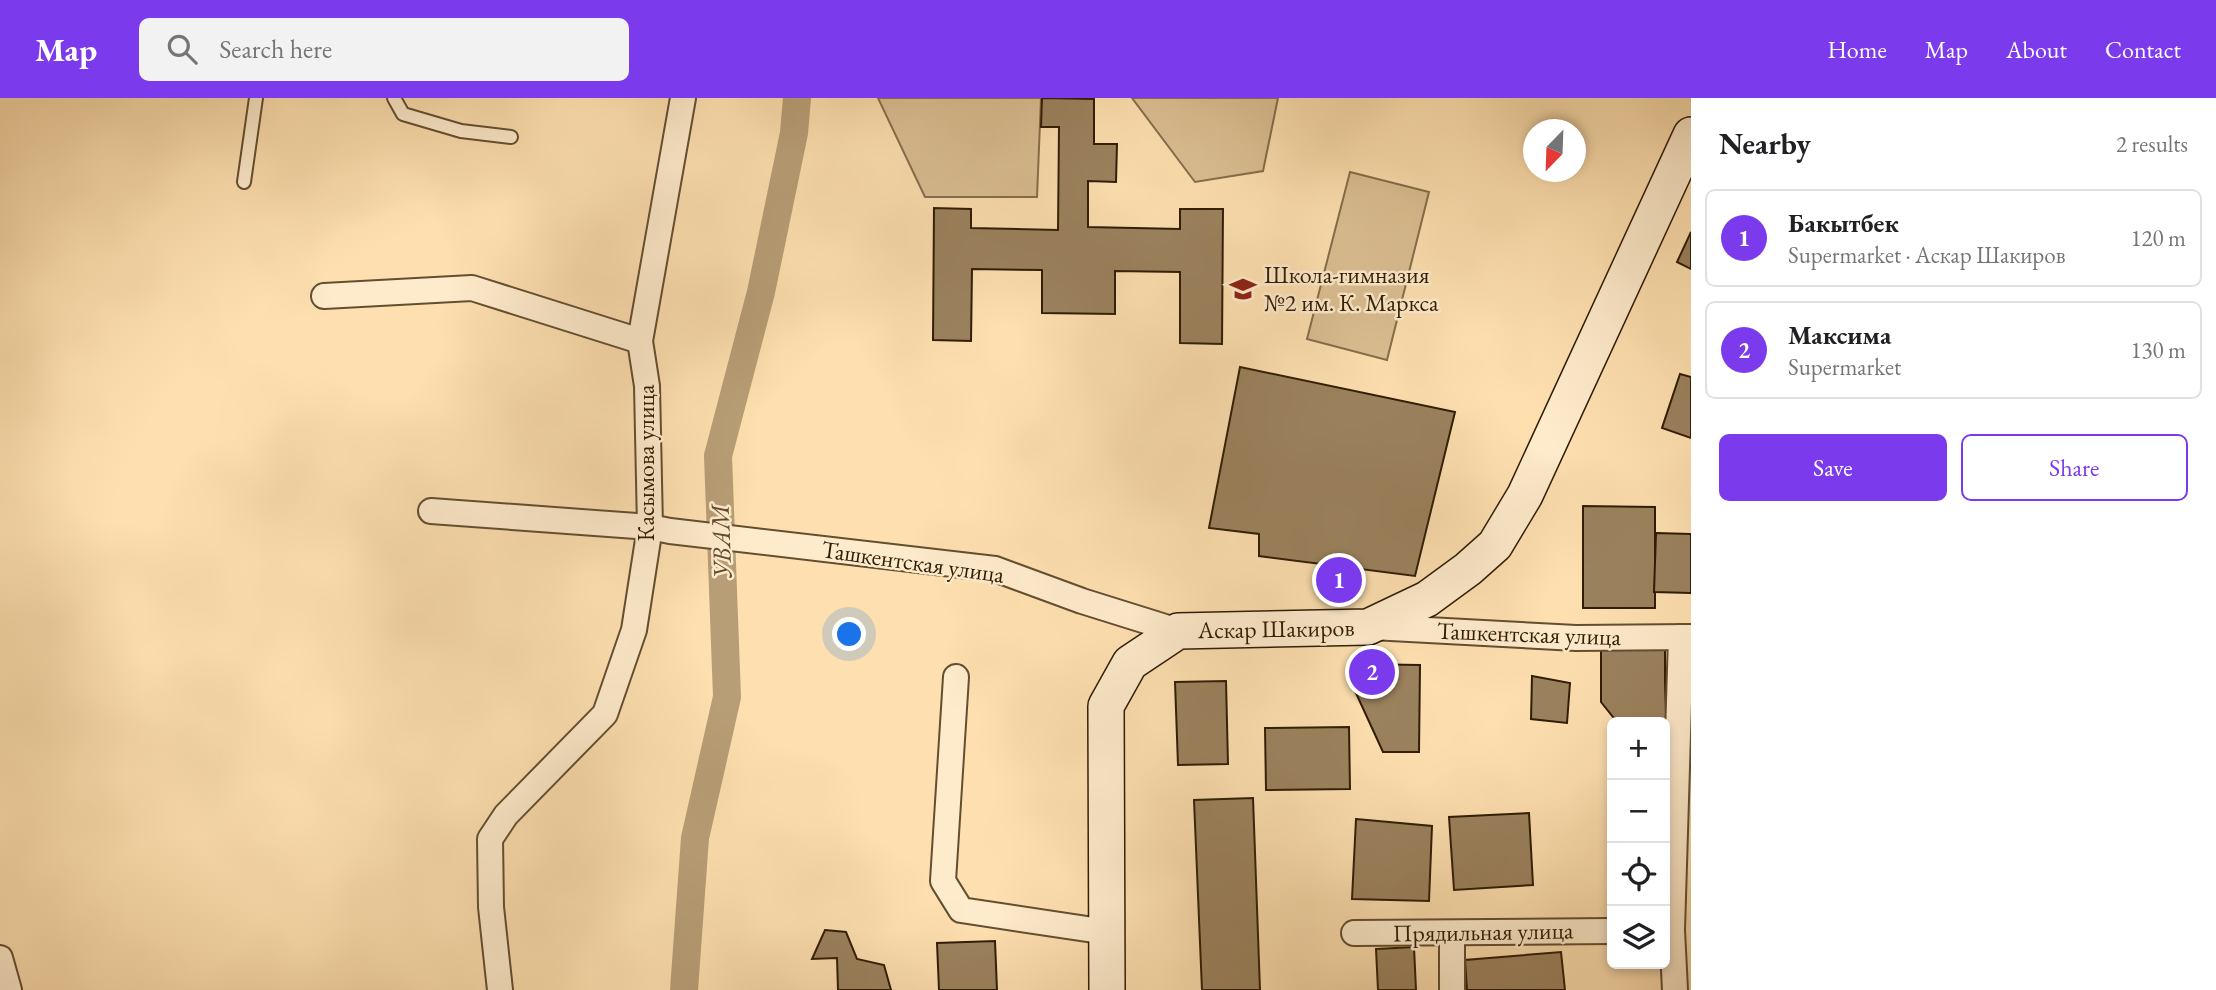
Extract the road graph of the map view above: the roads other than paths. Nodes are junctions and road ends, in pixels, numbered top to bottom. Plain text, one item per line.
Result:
1 (257, 98) edge
2 (394, 98) edge
3 (684, 98) edge
4 (1691, 135) edge
5 (511, 137) dead end
6 (244, 182) dead end
7 (324, 296) dead end
8 (640, 341) junction
9 (431, 511) dead end
10 (660, 529) junction
11 (1368, 627) junction
12 (1178, 631) junction
13 (1686, 637) edge
14 (956, 677) dead end
15 (1676, 930) edge
16 (1607, 931) edge
17 (1107, 932) junction
18 (1354, 933) dead end
19 (1452, 933) junction
20 (0, 958) edge
21 (9, 990) edge
22 (500, 990) edge
23 (1107, 990) edge
24 (1452, 990) edge
25 (1675, 990) edge

1 - 6 lane
2 - 5 lane
3 - 8 street, Касымова улица
4 - 11 main road, Аскар Шакиров
7 - 8 street
8 - 10 street, Касымова улица
9 - 10 street, Ташкентская улица
10 - 12 street, Ташкентская улица
10 - 22 street, Касымова улица
11 - 12 main road, Аскар Шакиров
11 - 13 street, Ташкентская улица
12 - 17 main road, Аскар Шакиров
13 - 15 street
14 - 17 street
15 - 25 street
16 - 19 street, Прядильная улица
17 - 23 main road, Аскар Шакиров
18 - 19 street, Прядильная улица
19 - 24 street
20 - 21 street

